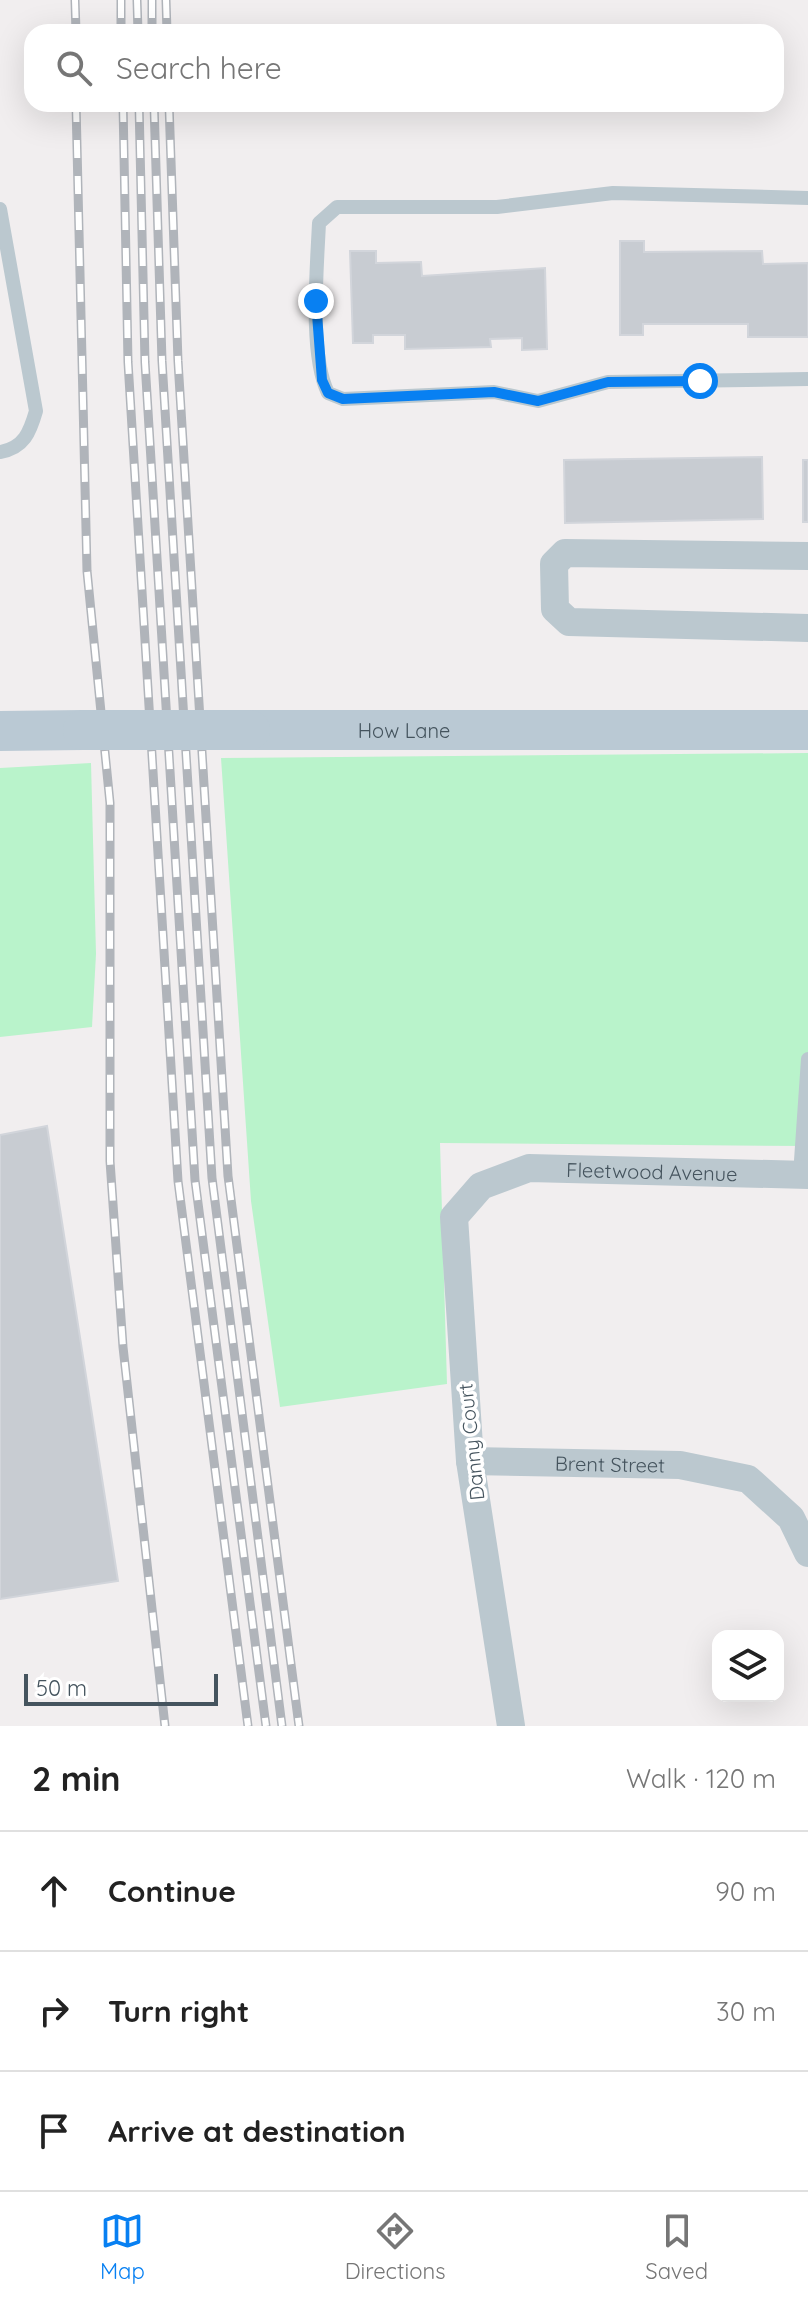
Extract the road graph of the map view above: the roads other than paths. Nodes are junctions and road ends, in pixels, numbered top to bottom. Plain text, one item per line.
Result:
1 (808, 198) edge
2 (0, 209) edge
3 (808, 379) edge
4 (0, 452) edge
5 (808, 556) edge
6 (808, 628) edge
7 (808, 730) edge
8 (0, 731) edge
9 (808, 1059) edge
10 (804, 1175) edge
11 (499, 1179) joint
12 (470, 1461) junction
13 (808, 1553) edge
14 (511, 1726) edge

1 - 3 lane
2 - 4 lane
5 - 6 street
7 - 8 main road, How Lane, bridge
9 - 10 lane
10 - 11 street, Fleetwood Avenue
11 - 12 street, Danny Court
12 - 13 street, Brent Street
12 - 14 street, Danny Court

